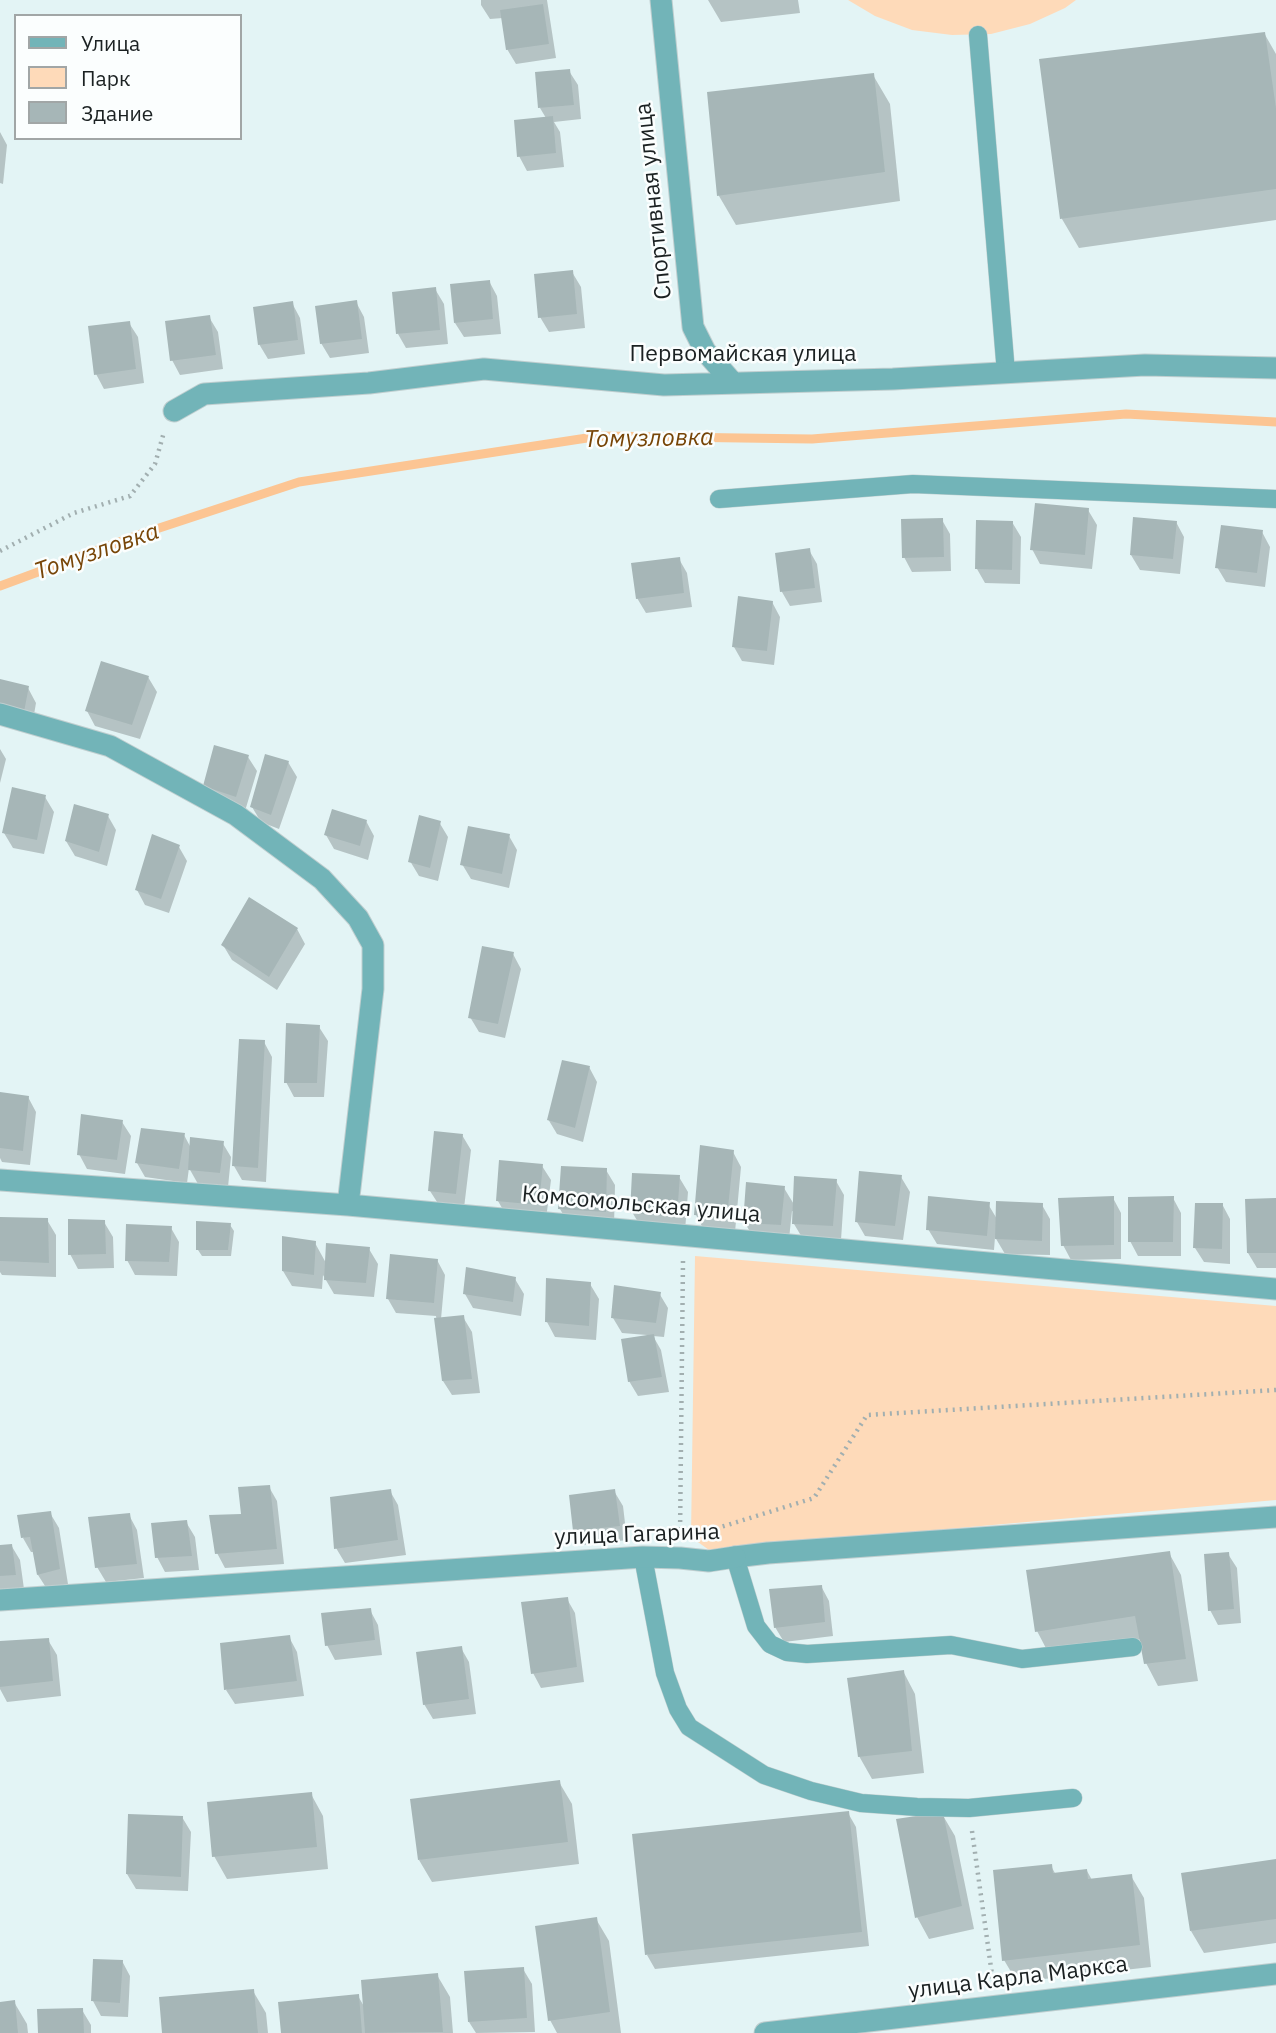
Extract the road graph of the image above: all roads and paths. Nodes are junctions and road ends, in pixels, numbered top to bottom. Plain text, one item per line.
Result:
1 (661, 0) edge
2 (978, 35) dead end
3 (1276, 368) edge
4 (1006, 373) junction
5 (733, 383) junction
6 (174, 411) joint
7 (719, 499) dead end
8 (1276, 499) edge
9 (0, 551) edge
10 (0, 714) edge
11 (0, 1180) edge
12 (348, 1205) junction
13 (684, 1235) junction
14 (1276, 1289) edge
15 (1276, 1390) edge
16 (1276, 1517) edge
17 (643, 1557) junction
18 (680, 1558) junction
19 (735, 1558) junction
20 (0, 1600) edge
21 (1133, 1647) dead end
22 (1073, 1798) dead end
23 (969, 1808) junction
24 (1276, 1974) edge
25 (996, 2007) junction
26 (765, 2033) edge

1 - 5 street, Спортивная улица
2 - 4 lane
3 - 4 street, Первомайская улица
4 - 5 street, Первомайская улица
5 - 6 street, Первомайская улица
6 - 9 path
7 - 8 lane
10 - 12 street
11 - 12 street, Комсомольская улица
12 - 13 street, Комсомольская улица
13 - 14 street, Комсомольская улица
13 - 18 path
15 - 18 path
16 - 19 street, улица Гагарина
17 - 18 street, улица Гагарина
17 - 20 street, улица Гагарина
17 - 23 lane
18 - 19 street, улица Гагарина
19 - 21 lane
22 - 23 lane
23 - 25 path
24 - 25 street, улица Карла Маркса
25 - 26 street, улица Карла Маркса

